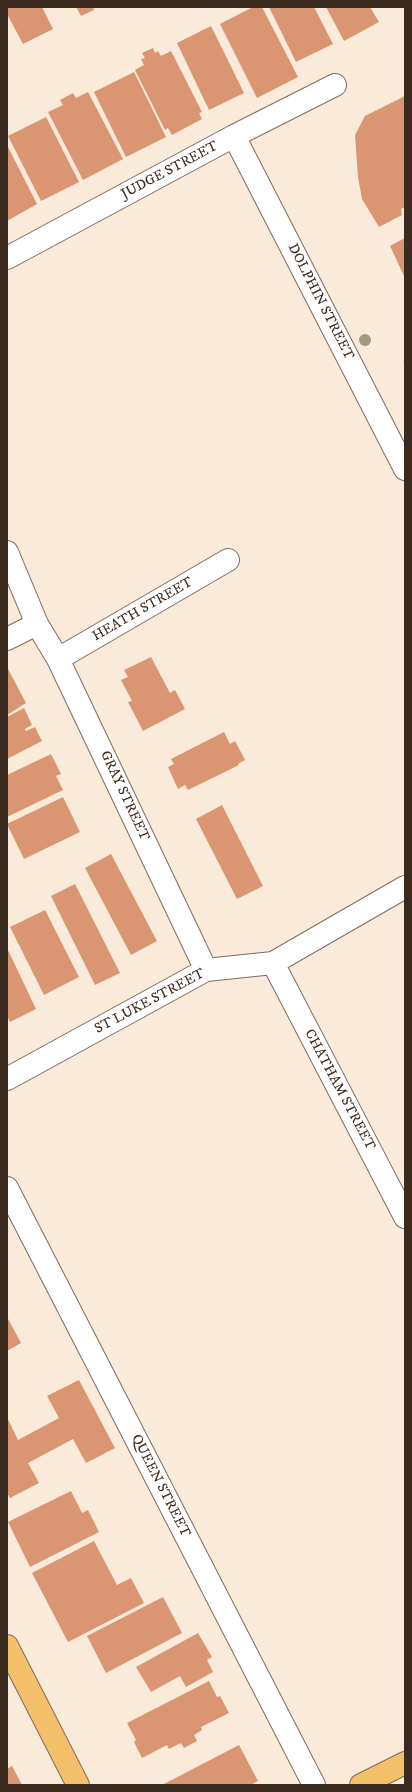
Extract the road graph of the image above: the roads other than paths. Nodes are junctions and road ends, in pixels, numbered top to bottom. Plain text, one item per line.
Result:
1 (335, 85) dead end
2 (234, 136) junction
3 (7, 258) edge
4 (405, 469) edge
5 (7, 552) edge
6 (228, 560) dead end
7 (37, 624) junction
8 (7, 639) edge
9 (58, 659) junction
10 (405, 887) edge
11 (272, 963) junction
12 (206, 970) junction
13 (7, 1079) edge
14 (7, 1188) edge
15 (405, 1217) edge
16 (7, 1646) edge
17 (405, 1763) edge
18 (78, 1785) edge
19 (314, 1785) edge
20 (362, 1785) edge

1 - 2 street, JUDGE STREET
2 - 3 street, JUDGE STREET
2 - 4 street, DOLPHIN STREET
5 - 7 street, GRAY STREET
6 - 9 street, HEATH STREET
7 - 8 street
7 - 9 street, GRAY STREET
9 - 12 street, GRAY STREET
10 - 11 street, ST LUKE STREET
11 - 12 street, ST LUKE STREET
11 - 15 street, CHATHAM STREET
12 - 13 street, ST LUKE STREET
14 - 19 street, QUEEN STREET
16 - 18 main road
17 - 20 main road

